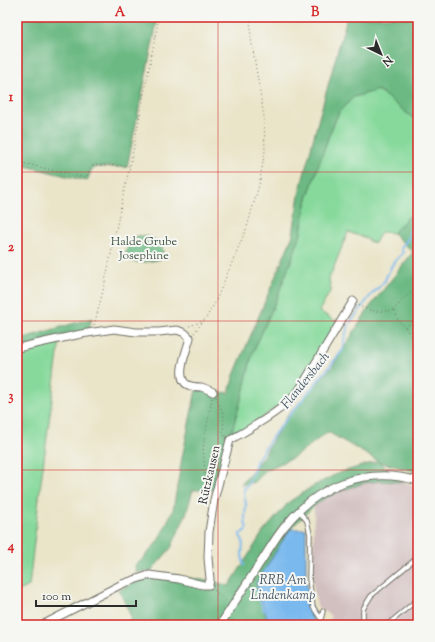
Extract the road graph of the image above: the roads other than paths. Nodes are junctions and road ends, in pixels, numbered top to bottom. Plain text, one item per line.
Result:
1 (356, 303) road end
2 (17, 348) edge
3 (213, 392) road end
4 (418, 481) edge
5 (299, 511) junction
6 (418, 557) edge
7 (418, 599) edge
8 (323, 611) dead end
9 (42, 625) edge
10 (220, 625) edge
11 (363, 625) edge
12 (386, 625) edge

1 - 9 street, Rützkausen
2 - 3 street
4 - 5 street
5 - 8 lane
5 - 10 street
6 - 11 lane
7 - 12 lane

